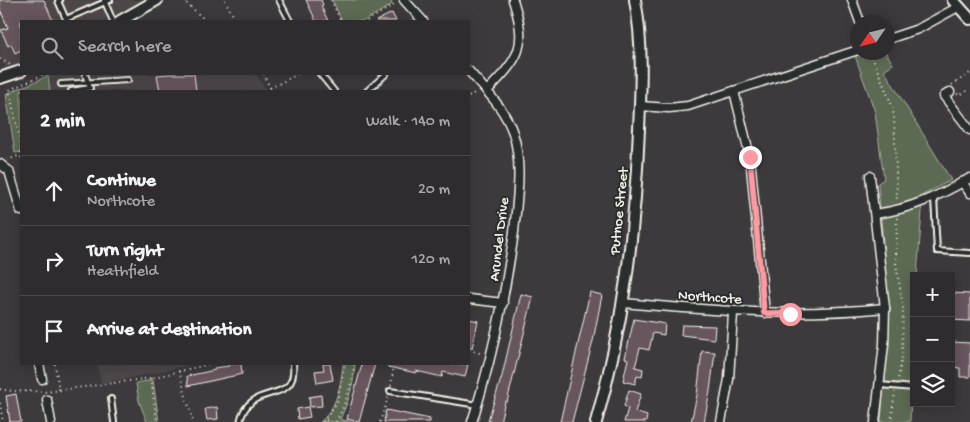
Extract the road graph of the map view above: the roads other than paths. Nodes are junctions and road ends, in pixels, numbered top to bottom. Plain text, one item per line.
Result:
1 (60, 0) edge
2 (110, 0) edge
3 (157, 0) edge
4 (278, 0) edge
5 (402, 0) edge
6 (513, 0) edge
7 (635, 0) edge
8 (852, 0) edge
9 (104, 1) edge
10 (956, 4) edge
11 (857, 15) edge
12 (970, 19) edge
13 (113, 20) edge
14 (122, 20) edge
15 (289, 20) edge
16 (422, 20) edge
17 (895, 37) edge
18 (850, 53) edge
19 (20, 71) edge
20 (470, 72) edge
21 (86, 75) edge
22 (321, 75) edge
23 (385, 75) edge
24 (0, 78) edge
25 (128, 80) dead end
26 (90, 82) junction
27 (61, 84) dead end
28 (80, 90) edge
29 (333, 90) edge
30 (368, 90) edge
31 (487, 91) junction
32 (734, 92) junction
33 (950, 92) road end
34 (640, 106) junction
35 (970, 130) edge
36 (0, 164) edge
37 (870, 176) dead end
38 (970, 178) edge
39 (962, 182) junction
40 (970, 193) edge
41 (934, 198) junction
42 (20, 208) edge
43 (875, 214) junction
44 (970, 253) edge
45 (470, 299) edge
46 (504, 303) junction
47 (623, 303) junction
48 (885, 308) junction
49 (733, 312) junction
50 (764, 313) junction
51 (39, 365) edge
52 (293, 365) edge
53 (42, 379) road end
54 (880, 385) junction
55 (910, 388) edge
56 (390, 391) road end
57 (46, 396) road end
58 (111, 399) dead end
59 (478, 405) junction
60 (51, 422) edge
61 (114, 422) edge
62 (240, 422) edge
63 (472, 422) edge
64 (596, 422) edge
65 (722, 422) edge
66 (875, 422) edge

1 - 9 lane
2 - 9 lane
3 - 14 street
4 - 15 lane
5 - 16 street
6 - 31 street
7 - 34 street, Putnoe Street
8 - 11 street
9 - 13 lane
10 - 12 street
10 - 17 street
18 - 32 street
19 - 24 street
20 - 31 street, Arundel Drive
21 - 26 lane
22 - 29 lane
23 - 30 lane
25 - 26 lane
26 - 27 lane
26 - 28 lane
31 - 46 street, Arundel Drive
32 - 34 street
32 - 50 street
33 - 35 street
34 - 47 street, Putnoe Street
36 - 42 street
37 - 43 street
38 - 39 street
39 - 40 street
39 - 41 street
41 - 43 street
41 - 44 lane
43 - 48 street
45 - 46 street
46 - 59 street, Arundel Drive
47 - 49 street, Northcote
47 - 64 street, Putnoe Street
48 - 50 street, Northcote
48 - 54 street
49 - 50 street, Northcote
49 - 65 street
51 - 53 street
52 - 62 lane
54 - 55 lane
54 - 66 street
56 - 59 lane
57 - 60 street
58 - 61 lane
59 - 63 street, Arundel Drive

